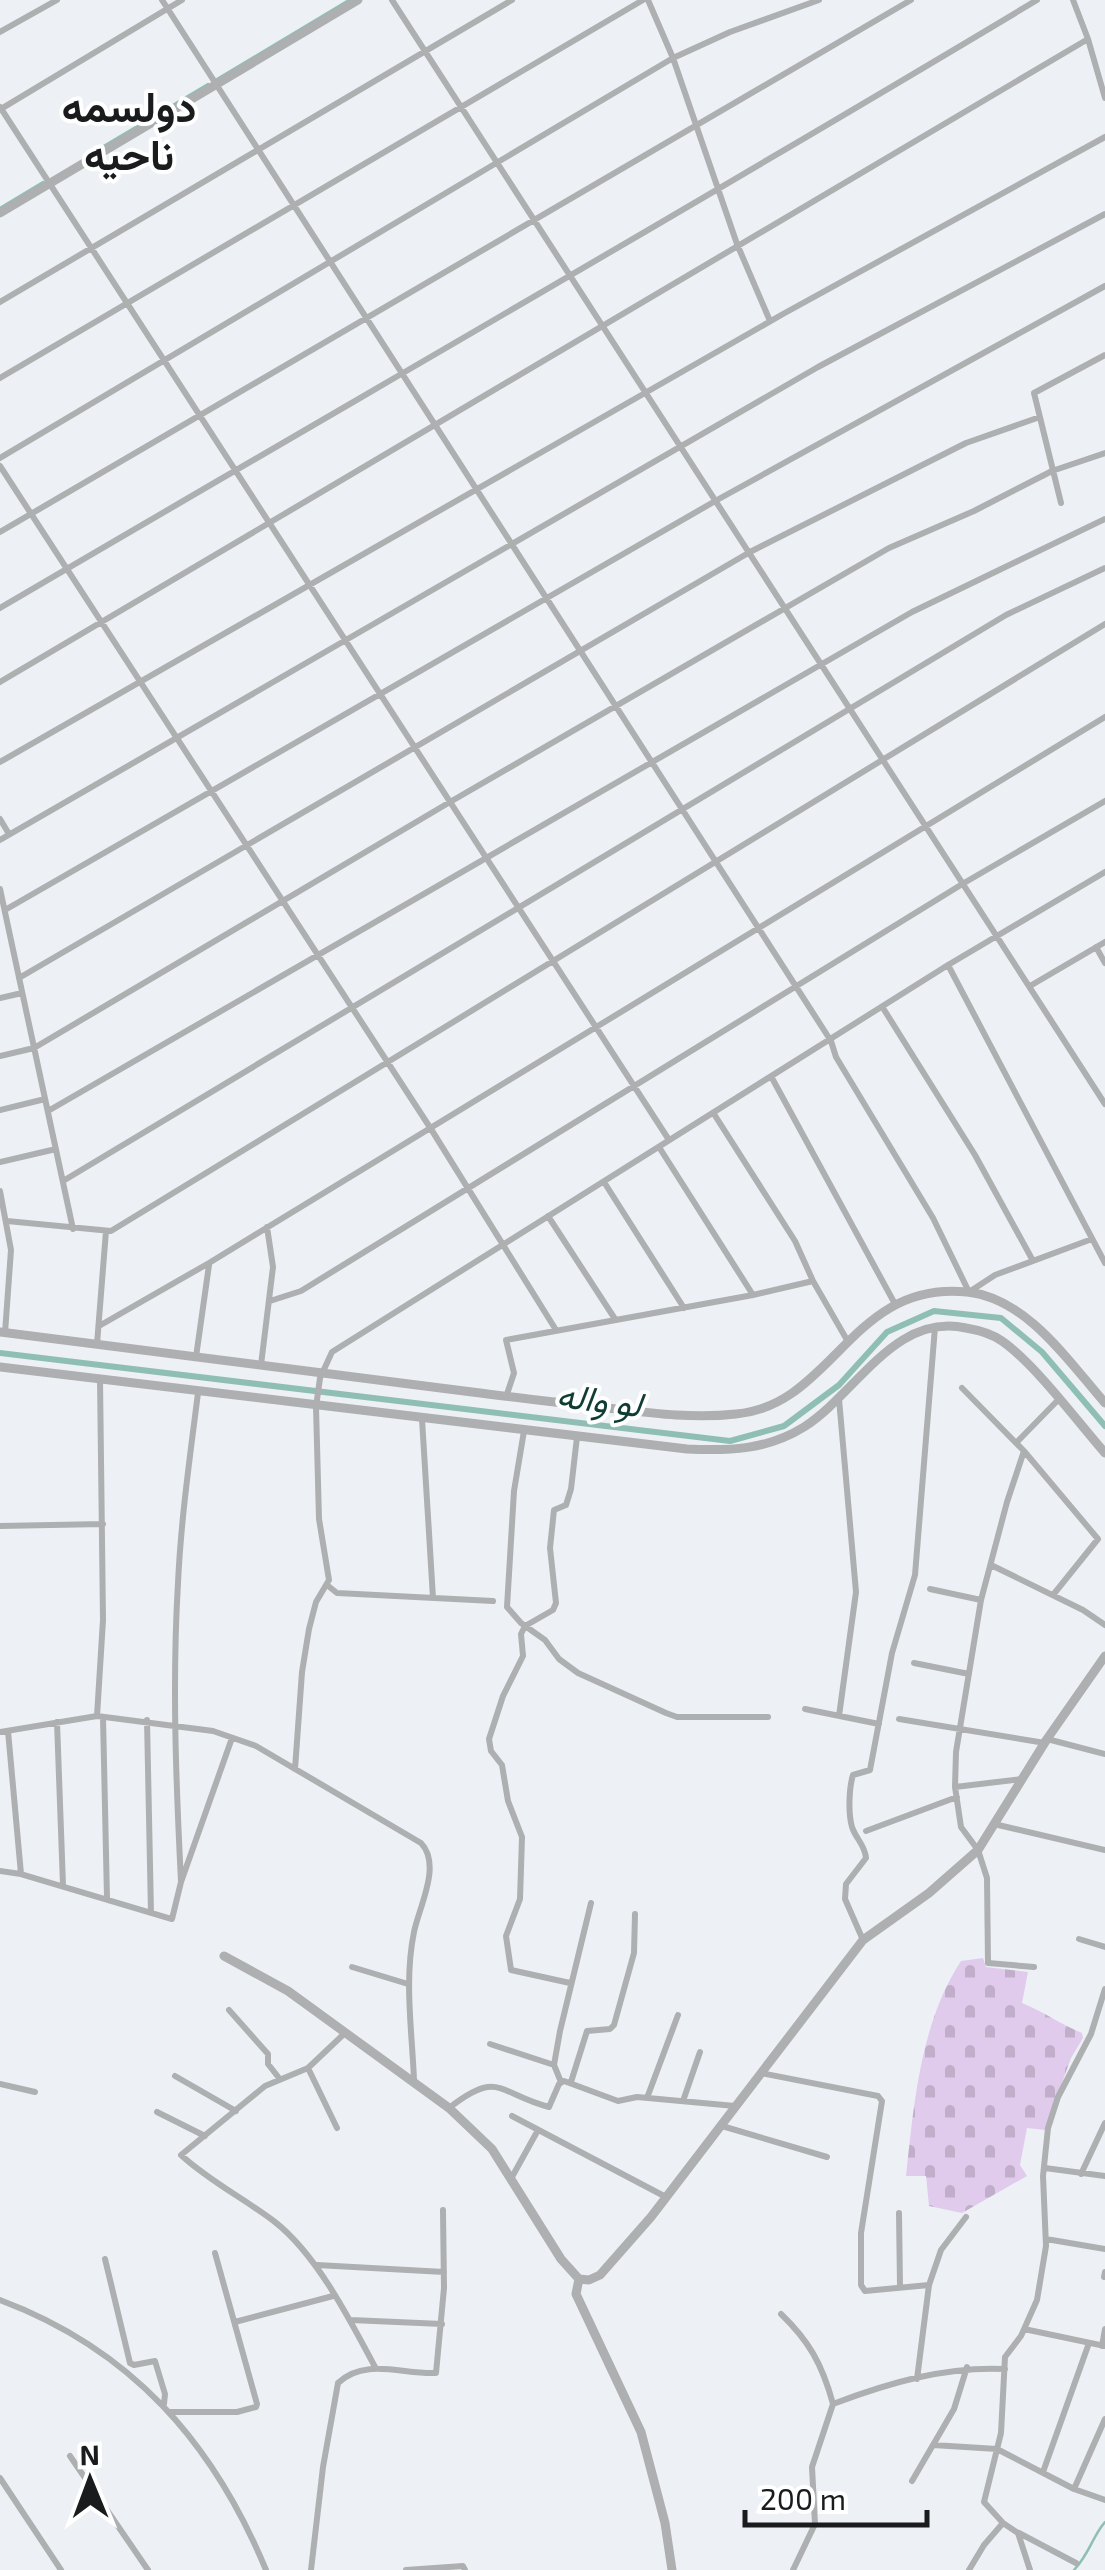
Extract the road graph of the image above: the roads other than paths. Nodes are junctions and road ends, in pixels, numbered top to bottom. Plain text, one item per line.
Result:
1 (56, 0) edge
2 (162, 0) edge
3 (182, 0) edge
4 (358, 0) edge
5 (392, 0) edge
6 (512, 0) edge
7 (646, 0) edge
8 (818, 0) edge
9 (910, 0) edge
10 (1038, 0) edge
11 (1073, 0) edge
12 (168, 8) junction
13 (0, 32) edge
14 (1088, 39) junction
15 (427, 51) junction
16 (672, 58) junction
17 (216, 87) junction
18 (1105, 98) edge
19 (462, 106) junction
20 (0, 109) edge
21 (694, 124) junction
22 (1105, 137) edge
23 (258, 150) junction
24 (498, 162) junction
25 (50, 184) junction
26 (718, 192) junction
27 (293, 206) junction
28 (0, 213) edge
29 (1105, 214) edge
30 (534, 218) junction
31 (737, 244) junction
32 (91, 248) junction
33 (330, 263) junction
34 (571, 274) junction
35 (1105, 286) edge
36 (0, 302) edge
37 (126, 304) junction
38 (365, 317) junction
39 (770, 321) junction
40 (604, 325) junction
41 (1105, 355) edge
42 (164, 362) junction
43 (402, 372) junction
44 (0, 378) edge
45 (647, 392) junction
46 (198, 415) junction
47 (1040, 416) junction
48 (434, 424) junction
49 (683, 448) junction
50 (1105, 453) edge
51 (0, 458) edge
52 (0, 466) edge
53 (234, 471) junction
54 (1052, 471) junction
55 (477, 490) junction
56 (717, 500) junction
57 (1061, 504) dead end
58 (30, 514) junction
59 (1105, 519) edge
60 (268, 523) junction
61 (0, 532) edge
62 (512, 544) junction
63 (750, 552) junction
64 (1105, 568) edge
65 (66, 569) junction
66 (309, 586) junction
67 (548, 599) junction
68 (786, 607) junction
69 (0, 608) edge
70 (100, 623) junction
71 (1105, 624) edge
72 (344, 640) junction
73 (581, 650) junction
74 (821, 664) junction
75 (0, 682) edge
76 (139, 683) junction
77 (380, 695) junction
78 (616, 705) junction
79 (849, 708) junction
80 (1105, 717) edge
81 (175, 738) junction
82 (415, 748) junction
83 (882, 758) junction
84 (652, 761) junction
85 (0, 762) edge
86 (211, 792) junction
87 (1105, 801) edge
88 (450, 802) junction
89 (682, 808) junction
90 (0, 819) edge
91 (925, 825) junction
92 (9, 834) junction
93 (0, 840) edge
94 (246, 847) junction
95 (485, 857) junction
96 (716, 860) junction
97 (1105, 872) edge
98 (964, 883) junction
99 (0, 888) edge
100 (283, 901) junction
101 (517, 907) junction
102 (4, 910) junction
103 (760, 928) junction
104 (997, 936) junction
105 (1105, 942) edge
106 (12, 946) junction
107 (0, 948) edge
108 (1096, 948) junction
109 (316, 955) junction
110 (552, 961) junction
111 (1105, 963) edge
112 (948, 965) junction
113 (19, 978) junction
114 (796, 986) junction
115 (1030, 986) junction
116 (22, 993) junction
117 (0, 998) edge
118 (350, 1008) junction
119 (883, 1008) junction
120 (595, 1028) junction
121 (830, 1041) junction
122 (34, 1048) junction
123 (0, 1056) edge
124 (386, 1062) junction
125 (772, 1078) junction
126 (632, 1087) junction
127 (46, 1100) junction
128 (1105, 1104) edge
129 (0, 1110) edge
130 (48, 1111) junction
131 (714, 1114) junction
132 (430, 1129) junction
133 (669, 1140) junction
134 (659, 1147) junction
135 (56, 1149) junction
136 (0, 1162) edge
137 (63, 1181) junction
138 (604, 1182) junction
139 (469, 1189) junction
140 (0, 1192) edge
141 (548, 1216) junction
142 (7, 1221) junction
143 (267, 1227) junction
144 (73, 1229) junction
145 (106, 1231) junction
146 (1092, 1239) junction
147 (503, 1243) junction
148 (1032, 1259) junction
149 (209, 1263) junction
150 (1105, 1263) edge
151 (813, 1281) junction
152 (969, 1292) junction
153 (753, 1296) junction
154 (270, 1301) junction
155 (895, 1304) junction
156 (684, 1308) junction
157 (615, 1319) junction
158 (99, 1326) junction
159 (935, 1327) junction
160 (556, 1330) junction
161 (3, 1333) edge
162 (847, 1340) junction
163 (97, 1344) junction
164 (196, 1357) junction
165 (261, 1366) junction
166 (0, 1368) edge
167 (321, 1376) junction
168 (100, 1379) junction
169 (962, 1388) dead end
170 (198, 1393) junction
171 (506, 1397) junction
172 (839, 1398) junction
173 (1058, 1400) junction
174 (1105, 1403) edge
175 (316, 1404) junction
176 (422, 1419) junction
177 (524, 1430) junction
178 (577, 1436) junction
179 (1016, 1443) junction
180 (1024, 1452) junction
181 (1105, 1453) edge
182 (103, 1524) junction
183 (0, 1526) edge
184 (990, 1564) junction
185 (327, 1585) junction
186 (930, 1590) dead end
187 (1054, 1595) junction
188 (433, 1598) junction
189 (981, 1600) junction
190 (493, 1601) dead end
191 (1105, 1624) edge
192 (525, 1626) junction
193 (1104, 1659) edge
194 (914, 1663) dead end
195 (969, 1674) junction
196 (805, 1709) dead end
197 (100, 1716) junction
198 (840, 1716) junction
199 (768, 1717) dead end
200 (899, 1718) dead end
201 (147, 1720) junction
202 (58, 1722) junction
203 (174, 1724) junction
204 (879, 1724) junction
205 (960, 1729) junction
206 (4, 1731) edge
207 (232, 1738) junction
208 (1046, 1741) junction
209 (1105, 1754) edge
210 (295, 1769) junction
211 (1023, 1779) junction
212 (955, 1787) junction
213 (957, 1797) junction
214 (994, 1824) junction
215 (866, 1830) dead end
216 (1104, 1846) edge
217 (978, 1850) junction
218 (0, 1871) edge
219 (20, 1874) junction
220 (181, 1882) junction
221 (63, 1886) junction
222 (108, 1898) junction
223 (591, 1903) dead end
224 (151, 1913) junction
225 (635, 1914) dead end
226 (1079, 1939) dead end
227 (863, 1940) junction
228 (1105, 1947) edge
229 (224, 1956) dead end
230 (1034, 1966) dead end
231 (352, 1967) dead end
232 (408, 1984) junction
233 (570, 1984) junction
234 (1105, 1989) edge
235 (230, 2010) dead end
236 (678, 2015) dead end
237 (346, 2032) junction
238 (490, 2044) dead end
239 (700, 2052) dead end
240 (554, 2064) junction
241 (308, 2068) junction
242 (760, 2073) junction
243 (176, 2076) dead end
244 (279, 2078) junction
245 (414, 2080) junction
246 (561, 2082) junction
247 (572, 2082) junction
248 (0, 2084) edge
249 (35, 2092) dead end
250 (647, 2098) junction
251 (682, 2101) junction
252 (735, 2106) junction
253 (449, 2108) junction
254 (236, 2111) junction
255 (156, 2112) dead end
256 (512, 2116) dead end
257 (1105, 2123) edge
258 (720, 2125) junction
259 (337, 2128) dead end
260 (538, 2130) junction
261 (205, 2136) junction
262 (827, 2157) dead end
263 (1045, 2168) junction
264 (1081, 2174) junction
265 (512, 2176) junction
266 (1105, 2176) edge
267 (666, 2197) junction
268 (443, 2210) dead end
269 (900, 2214) dead end
270 (966, 2217) dead end
271 (1046, 2239) junction
272 (1105, 2249) edge
273 (215, 2253) dead end
274 (105, 2258) dead end
275 (316, 2265) junction
276 (444, 2272) junction
277 (578, 2279) junction
278 (929, 2285) junction
279 (900, 2288) junction
280 (333, 2296) junction
281 (0, 2300) edge
282 (781, 2314) dead end
283 (350, 2320) junction
284 (234, 2322) junction
285 (442, 2324) junction
286 (1024, 2329) junction
287 (1105, 2329) edge
288 (1090, 2343) junction
289 (1103, 2346) edge
290 (375, 2367) junction
291 (967, 2367) junction
292 (1005, 2369) junction
293 (917, 2380) junction
294 (833, 2404) junction
295 (167, 2409) junction
296 (1105, 2419) edge
297 (933, 2444) junction
298 (997, 2450) junction
299 (70, 2456) dead end
300 (1043, 2472) junction
301 (0, 2478) edge
302 (912, 2480) dead end
303 (1074, 2489) junction
304 (1105, 2500) edge
305 (1003, 2523) junction
306 (1018, 2532) junction
307 (1076, 2563) dead end
308 (434, 2569) edge
309 (62, 2570) edge
310 (148, 2570) edge
311 (266, 2570) edge
312 (311, 2570) edge
313 (406, 2570) edge
314 (465, 2570) edge
315 (672, 2570) edge
316 (793, 2570) edge
317 (969, 2570) edge
318 (1030, 2570) edge

1 - 13 street
2 - 12 street
3 - 12 street
4 - 17 street
5 - 15 street
6 - 15 street
7 - 16 street
7 - 19 street
8 - 16 street
9 - 21 street
10 - 26 street
11 - 14 street
12 - 17 street
12 - 20 street
14 - 18 street
14 - 31 street
15 - 19 street
15 - 23 street
16 - 21 street
16 - 24 street
17 - 23 street
17 - 25 street
19 - 24 street
19 - 27 street
20 - 25 street
21 - 26 street
21 - 30 street
22 - 39 street
23 - 27 street
23 - 32 street
24 - 30 street
24 - 33 street
25 - 28 street
25 - 32 street
26 - 31 street
26 - 34 street
27 - 33 street
27 - 37 street
29 - 49 street
30 - 34 street
30 - 38 street
31 - 39 street
31 - 40 street
32 - 36 street
32 - 37 street
33 - 38 street
33 - 42 street
34 - 40 street
34 - 43 street
35 - 56 street
37 - 42 street
37 - 44 street
38 - 43 street
38 - 46 street
39 - 45 street
40 - 45 street
40 - 48 street
41 - 47 street
42 - 46 street
42 - 51 street
43 - 48 street
43 - 53 street
45 - 49 street
45 - 55 street
46 - 53 street
46 - 58 street
47 - 54 street
47 - 63 street
48 - 55 street
48 - 60 street
49 - 56 street
49 - 62 street
50 - 54 street
52 - 58 street
53 - 60 street
53 - 65 street
54 - 57 street
54 - 68 street
55 - 62 street
55 - 66 street
56 - 63 street
56 - 67 street
58 - 61 street
58 - 65 street
59 - 74 street
60 - 66 street
60 - 70 street
62 - 67 street
62 - 72 street
63 - 68 street
63 - 73 street
64 - 79 street
65 - 69 street
65 - 70 street
66 - 72 street
66 - 76 street
67 - 73 street
67 - 77 street
68 - 74 street
68 - 78 street
70 - 75 street
70 - 76 street
71 - 83 street
72 - 77 street
72 - 81 street
73 - 78 street
73 - 82 street
74 - 79 street
74 - 84 street
76 - 81 street
76 - 85 street
77 - 82 street
77 - 86 street
78 - 84 street
78 - 88 street
79 - 83 street
79 - 89 street
80 - 91 street
81 - 86 street
81 - 92 street
82 - 88 street
82 - 94 street
83 - 91 street
83 - 96 street
84 - 89 street
84 - 95 street
86 - 94 street
86 - 102 street
87 - 98 street
88 - 95 street
88 - 100 street
89 - 96 street
89 - 101 street
90 - 92 street
91 - 98 street
91 - 103 street
92 - 93 street
94 - 100 street
94 - 113 street
95 - 101 street
95 - 109 street
96 - 103 street
96 - 110 street
97 - 104 street
98 - 104 street
98 - 114 street
99 - 102 street
100 - 109 street
100 - 122 street
101 - 110 street
101 - 118 street
102 - 106 street
103 - 114 street
103 - 120 street
104 - 112 street
104 - 115 street
105 - 108 street
106 - 107 street
106 - 113 street
108 - 111 street
108 - 115 street
109 - 118 street
109 - 130 street
110 - 120 street
110 - 124 street
112 - 119 street
112 - 146 street
113 - 116 street
114 - 121 street
114 - 126 street
115 - 128 street
116 - 117 street
116 - 122 street
118 - 124 street
118 - 137 street
119 - 121 street
119 - 148 street
120 - 126 street
120 - 132 street
121 - 125 street
121 - 152 street
122 - 123 street
122 - 127 street
124 - 132 street
124 - 145 street
125 - 131 street
125 - 155 street
126 - 133 street
126 - 139 street
127 - 129 street
127 - 130 street
130 - 135 street
131 - 133 street
131 - 151 street
132 - 139 street
132 - 143 street
133 - 134 street
134 - 138 street
134 - 153 street
135 - 136 street
135 - 137 street
137 - 144 street
138 - 141 street
138 - 156 street
139 - 147 street
139 - 154 street
140 - 142 street
141 - 147 street
141 - 157 street
142 - 144 street
142 - 161 street
143 - 149 street
143 - 154 street
144 - 145 street
145 - 158 street
146 - 148 street
146 - 150 street
147 - 160 street
147 - 167 street
148 - 152 street
149 - 158 street
149 - 164 street
151 - 153 street
151 - 162 street
152 - 155 street
152 - 174 street
153 - 156 street
154 - 165 street
155 - 162 street
156 - 157 street
157 - 160 street
158 - 163 street
159 - 172 street
159 - 173 street
159 - 204 street
160 - 171 street
161 - 163 street
162 - 171 street
163 - 164 street
164 - 165 street
165 - 167 street
166 - 168 street
167 - 171 street
167 - 175 street
168 - 170 street
168 - 182 street
169 - 179 street
170 - 175 street
170 - 203 street
172 - 178 street
172 - 198 street
173 - 179 street
173 - 181 street
175 - 176 street
175 - 185 street
176 - 177 street
176 - 188 street
177 - 178 street
177 - 192 street
178 - 192 street
179 - 180 street
180 - 184 street
180 - 187 street
182 - 183 street
182 - 197 street
184 - 187 street
184 - 189 street
185 - 188 street
185 - 210 street
186 - 189 street
187 - 191 street
188 - 190 street
189 - 195 street
192 - 199 street
192 - 233 street
193 - 208 street
194 - 195 street
195 - 205 street
196 - 198 street
197 - 201 street
197 - 202 street
197 - 222 street
198 - 204 street
200 - 205 street
201 - 203 street
201 - 224 street
202 - 206 street
202 - 221 street
203 - 207 street
203 - 220 street
204 - 227 street
205 - 208 street
205 - 212 street
206 - 219 street
207 - 210 street
207 - 220 street
208 - 209 street
208 - 211 street
210 - 232 street
211 - 212 street
211 - 214 street
212 - 213 street
213 - 215 street
213 - 217 street
214 - 216 street
214 - 217 street
217 - 227 street
217 - 230 street
218 - 219 street
219 - 221 street
220 - 224 street
221 - 222 street
222 - 224 street
223 - 233 street
225 - 247 street
226 - 228 street
227 - 242 street
229 - 237 street
231 - 232 street
232 - 245 street
233 - 240 street
234 - 263 street
235 - 244 street
236 - 250 street
237 - 241 street
237 - 245 street
238 - 240 street
239 - 251 street
240 - 246 street
241 - 244 street
241 - 259 street
242 - 252 street
242 - 279 street
243 - 254 street
244 - 254 street
245 - 253 street
246 - 247 street
246 - 253 street
247 - 250 street
248 - 249 street
250 - 251 street
251 - 252 street
252 - 258 street
253 - 265 street
254 - 261 street
255 - 261 street
256 - 260 street
257 - 264 street
258 - 262 street
258 - 267 street
260 - 265 street
260 - 267 street
261 - 275 street
263 - 264 street
263 - 271 street
264 - 266 street
265 - 277 street
267 - 277 street
268 - 276 street
269 - 279 street
270 - 278 street
271 - 272 street
271 - 286 street
273 - 284 street
274 - 295 street
275 - 276 street
275 - 280 street
276 - 285 street
277 - 315 street
278 - 279 street
278 - 293 street
280 - 283 street
280 - 284 street
281 - 295 street
282 - 294 street
283 - 285 street
283 - 290 street
284 - 295 street
285 - 290 street
286 - 288 street
286 - 292 street
287 - 289 street
288 - 289 street
288 - 300 street
290 - 312 street
291 - 292 street
291 - 293 street
291 - 297 street
292 - 298 street
293 - 294 street
294 - 316 street
295 - 311 street
296 - 303 street
297 - 298 street
297 - 302 street
298 - 300 street
298 - 305 street
299 - 310 street
300 - 303 street
301 - 309 street
303 - 304 street
305 - 306 street
305 - 317 street
306 - 307 street
306 - 318 street
308 - 313 street
308 - 314 street

